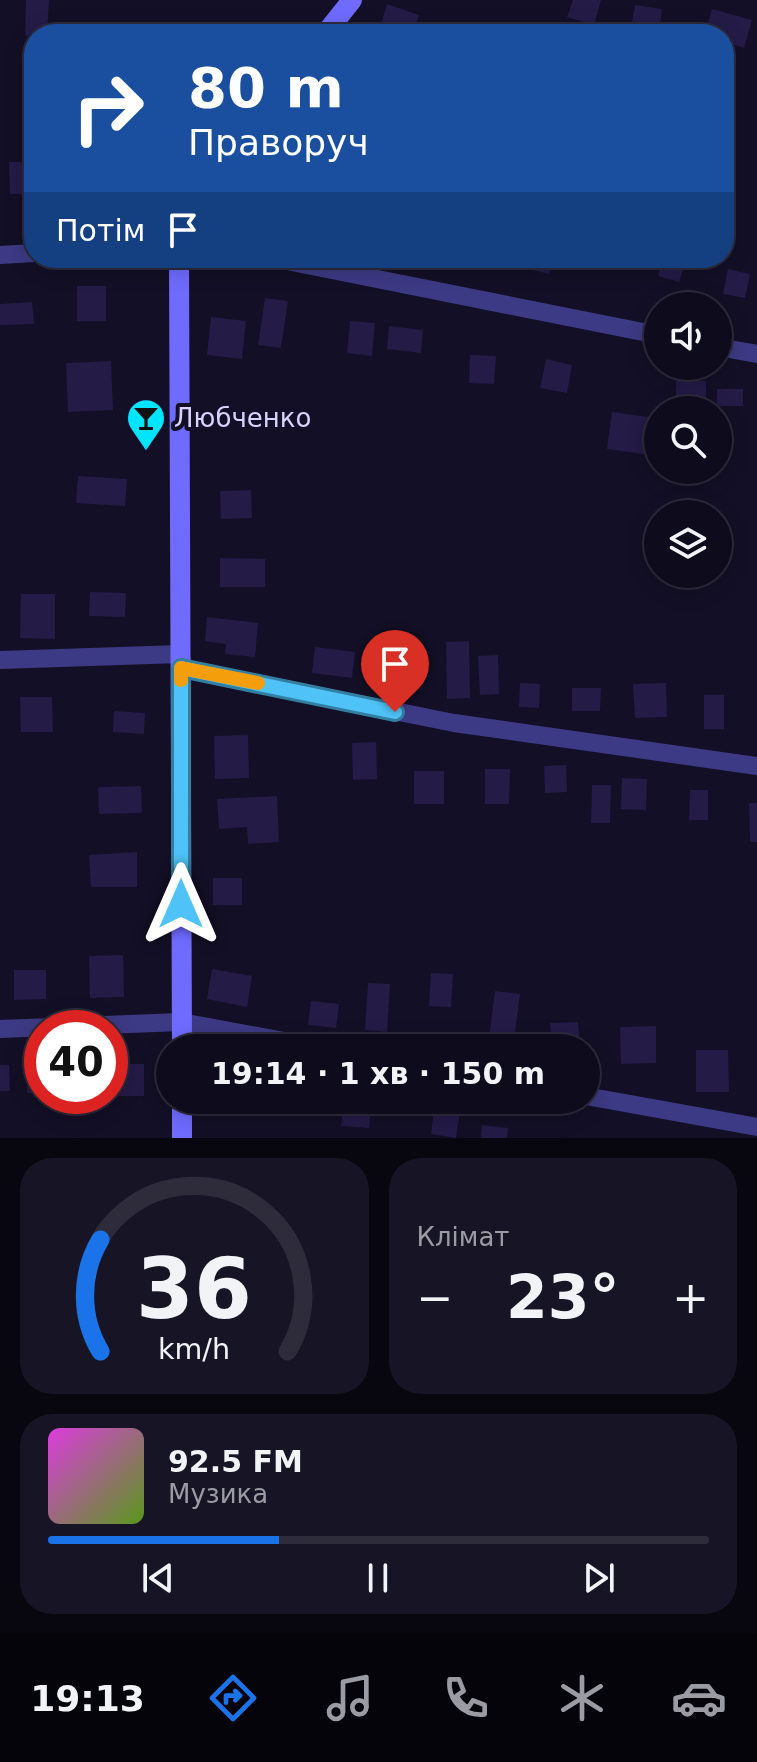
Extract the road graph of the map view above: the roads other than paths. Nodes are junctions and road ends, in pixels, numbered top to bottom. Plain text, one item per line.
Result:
1 (352, 0) edge
2 (333, 24) edge
3 (24, 254) edge
4 (0, 255) edge
5 (179, 268) edge
6 (322, 268) edge
7 (644, 332) edge
8 (732, 350) edge
9 (757, 354) edge
10 (0, 660) edge
11 (180, 661) junction
12 (757, 766) edge
13 (181, 1022) junction
14 (0, 1029) edge
15 (181, 1034) edge
16 (246, 1034) edge
17 (600, 1099) edge
18 (182, 1114) edge
19 (757, 1127) edge
20 (182, 1138) edge

1 - 2 street
3 - 4 street
5 - 11 street
6 - 7 street
8 - 9 street
10 - 11 street
11 - 12 street
11 - 13 street
13 - 14 street
13 - 15 street
13 - 16 street
17 - 19 street
18 - 20 street

